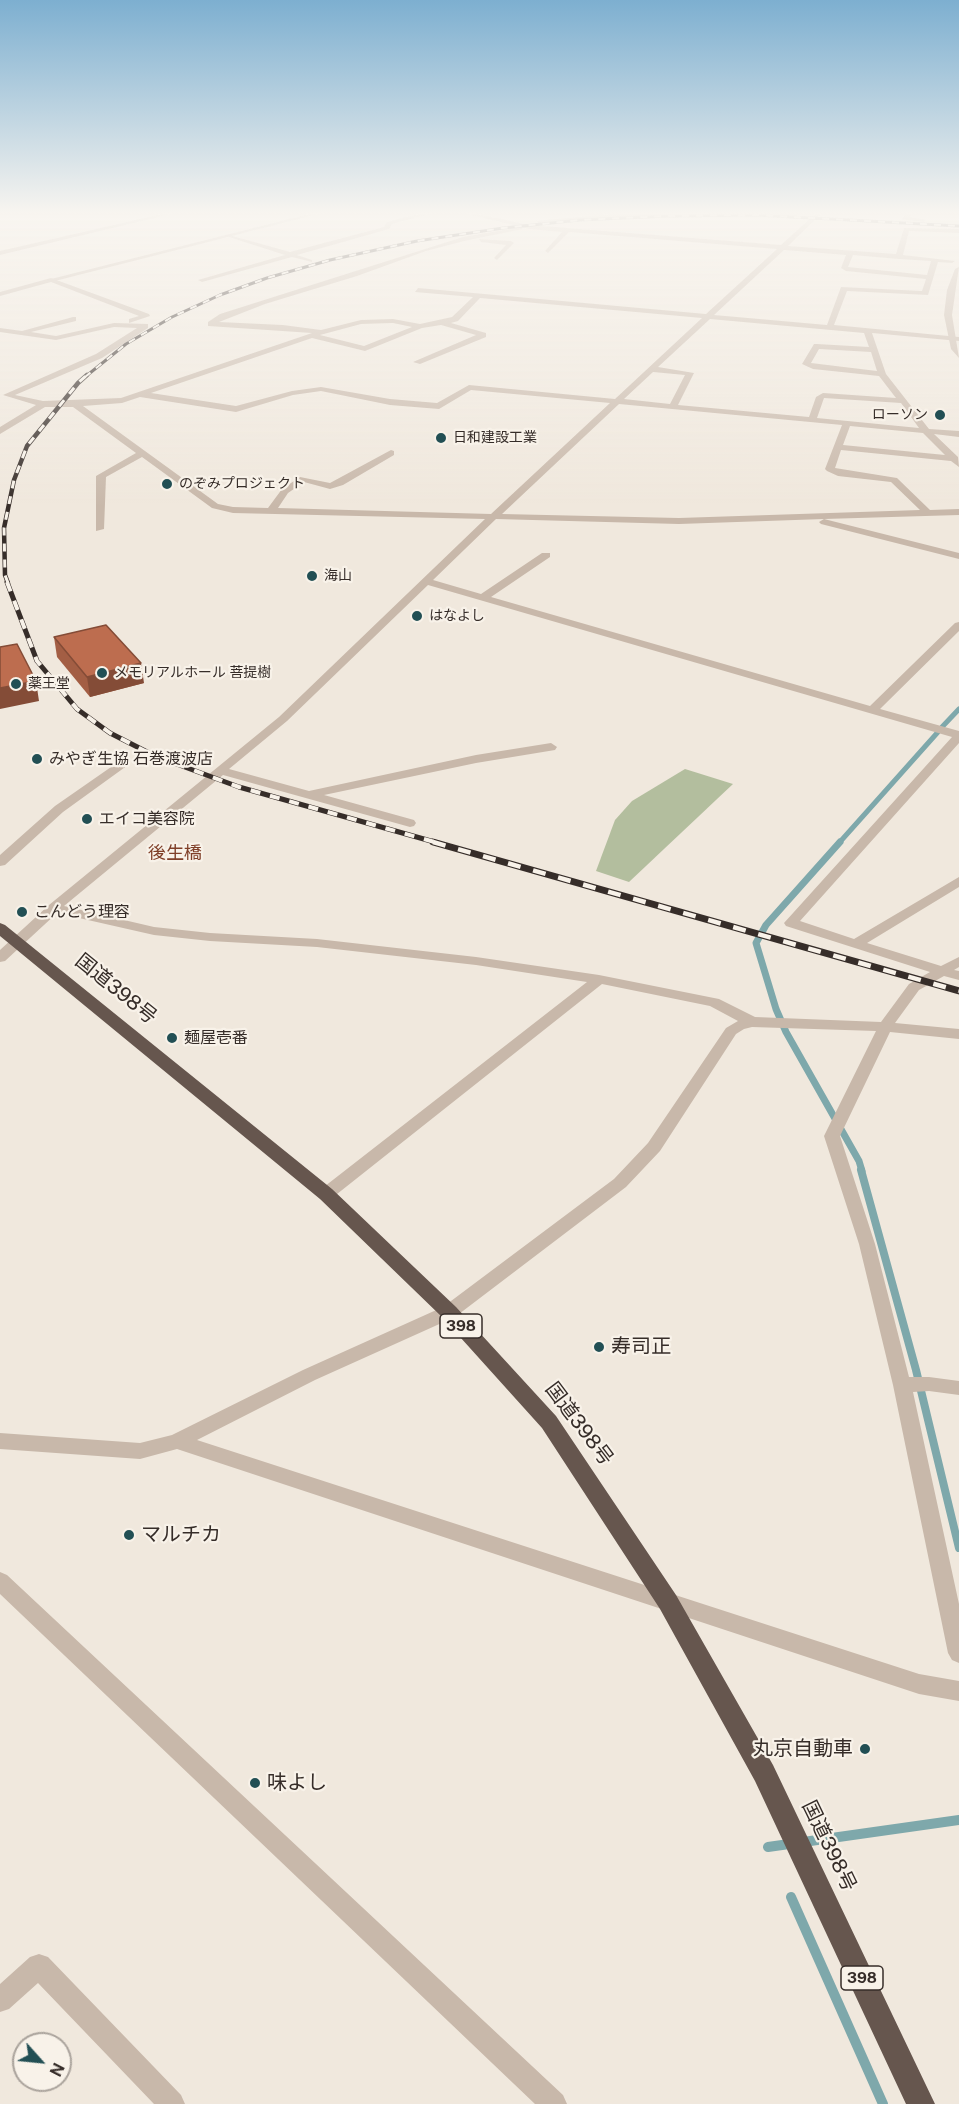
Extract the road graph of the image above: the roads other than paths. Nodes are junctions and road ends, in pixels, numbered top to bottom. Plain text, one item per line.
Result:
1 (133, 311) edge
2 (239, 311) edge
3 (463, 311) edge
4 (655, 311) edge
5 (713, 311) edge
6 (836, 311) edge
7 (950, 311) edge
8 (62, 315) dead end
9 (708, 316) junction
10 (73, 319) junction
11 (442, 323) junction
12 (120, 325) junction
13 (420, 326) junction
14 (830, 327) junction
15 (98, 329) junction
16 (0, 330) edge
17 (867, 330) junction
18 (24, 332) junction
19 (321, 332) junction
20 (311, 335) junction
21 (956, 338) edge
22 (873, 350) junction
23 (959, 356) edge
24 (417, 362) dead end
25 (650, 369) junction
26 (882, 374) junction
27 (140, 394) junction
28 (616, 401) junction
29 (902, 401) junction
30 (43, 404) junction
31 (75, 404) junction
32 (674, 407) junction
33 (812, 420) junction
34 (847, 423) junction
35 (0, 431) edge
36 (927, 432) junction
37 (959, 434) edge
38 (838, 447) junction
39 (391, 453) dead end
40 (141, 454) junction
41 (957, 461) edge
42 (271, 511) junction
43 (959, 512) edge
44 (928, 513) junction
45 (493, 517) junction
46 (807, 518) junction
47 (99, 529) dead end
48 (546, 555) dead end
49 (959, 556) edge
50 (428, 582) junction
51 (484, 597) junction
52 (959, 625) edge
53 (872, 710) junction
54 (959, 736) edge
55 (551, 747) dead end
56 (124, 762) dead end
57 (222, 771) junction
58 (309, 795) junction
59 (410, 823) dead end
60 (0, 862) edge
61 (959, 880) edge
62 (54, 908) junction
63 (0, 928) edge
64 (16, 943) junction
65 (856, 944) junction
66 (0, 958) edge
67 (959, 961) edge
68 (940, 970) junction
69 (959, 976) edge
70 (599, 978) junction
71 (753, 1022) junction
72 (885, 1027) junction
73 (959, 1034) edge
74 (326, 1194) junction
75 (449, 1312) junction
76 (914, 1385) junction
77 (959, 1388) edge
78 (0, 1441) edge
79 (177, 1441) junction
80 (0, 1581) edge
81 (668, 1602) junction
82 (959, 1653) edge
83 (959, 1691) edge
84 (0, 2000) edge
85 (172, 2104) edge
86 (554, 2104) edge
87 (921, 2104) edge

1 - 12 street
2 - 19 street
3 - 11 street
4 - 9 street
5 - 9 street
6 - 14 street
7 - 21 street
8 - 10 street
9 - 14 street
9 - 25 street
10 - 15 street
10 - 18 street
11 - 13 street
11 - 24 street
12 - 15 street
12 - 30 street
13 - 19 street
13 - 20 street
14 - 17 street
15 - 18 street
16 - 18 street
17 - 21 street
17 - 22 street
19 - 20 street
20 - 27 street
21 - 23 street
22 - 26 street
22 - 26 street
25 - 28 street
25 - 32 street
26 - 29 street
27 - 28 street
27 - 31 street
28 - 32 street
28 - 45 street
29 - 33 street
29 - 36 street
30 - 31 street
30 - 35 street
31 - 40 street
32 - 33 street
33 - 34 street
34 - 36 street
34 - 38 street
36 - 37 street
36 - 41 street
38 - 41 street
38 - 44 street
39 - 42 street
40 - 42 street
40 - 47 street
42 - 45 street
43 - 44 street
44 - 46 street
45 - 46 street
45 - 50 street
46 - 49 street
48 - 51 street
50 - 51 street
50 - 57 street
51 - 53 street
52 - 53 street
53 - 54 street
54 - 65 street
55 - 58 street
56 - 60 street
57 - 58 street
57 - 62 street
58 - 59 street
61 - 65 street
62 - 64 street
62 - 70 street
63 - 64 highway, 国道398号 / 398
64 - 66 street
64 - 74 highway, 国道398号 / 398
65 - 68 street
67 - 68 street
68 - 69 street
68 - 72 street
70 - 71 street
70 - 74 street
71 - 72 street
71 - 75 street
72 - 73 street
72 - 76 street
74 - 75 highway, 国道398号 / 398
75 - 79 street
75 - 81 highway, 国道398号 / 398
76 - 77 street
76 - 82 street
78 - 79 street
79 - 81 street
80 - 86 street
81 - 83 street
81 - 87 highway, 国道398号 / 398
84 - 85 street

